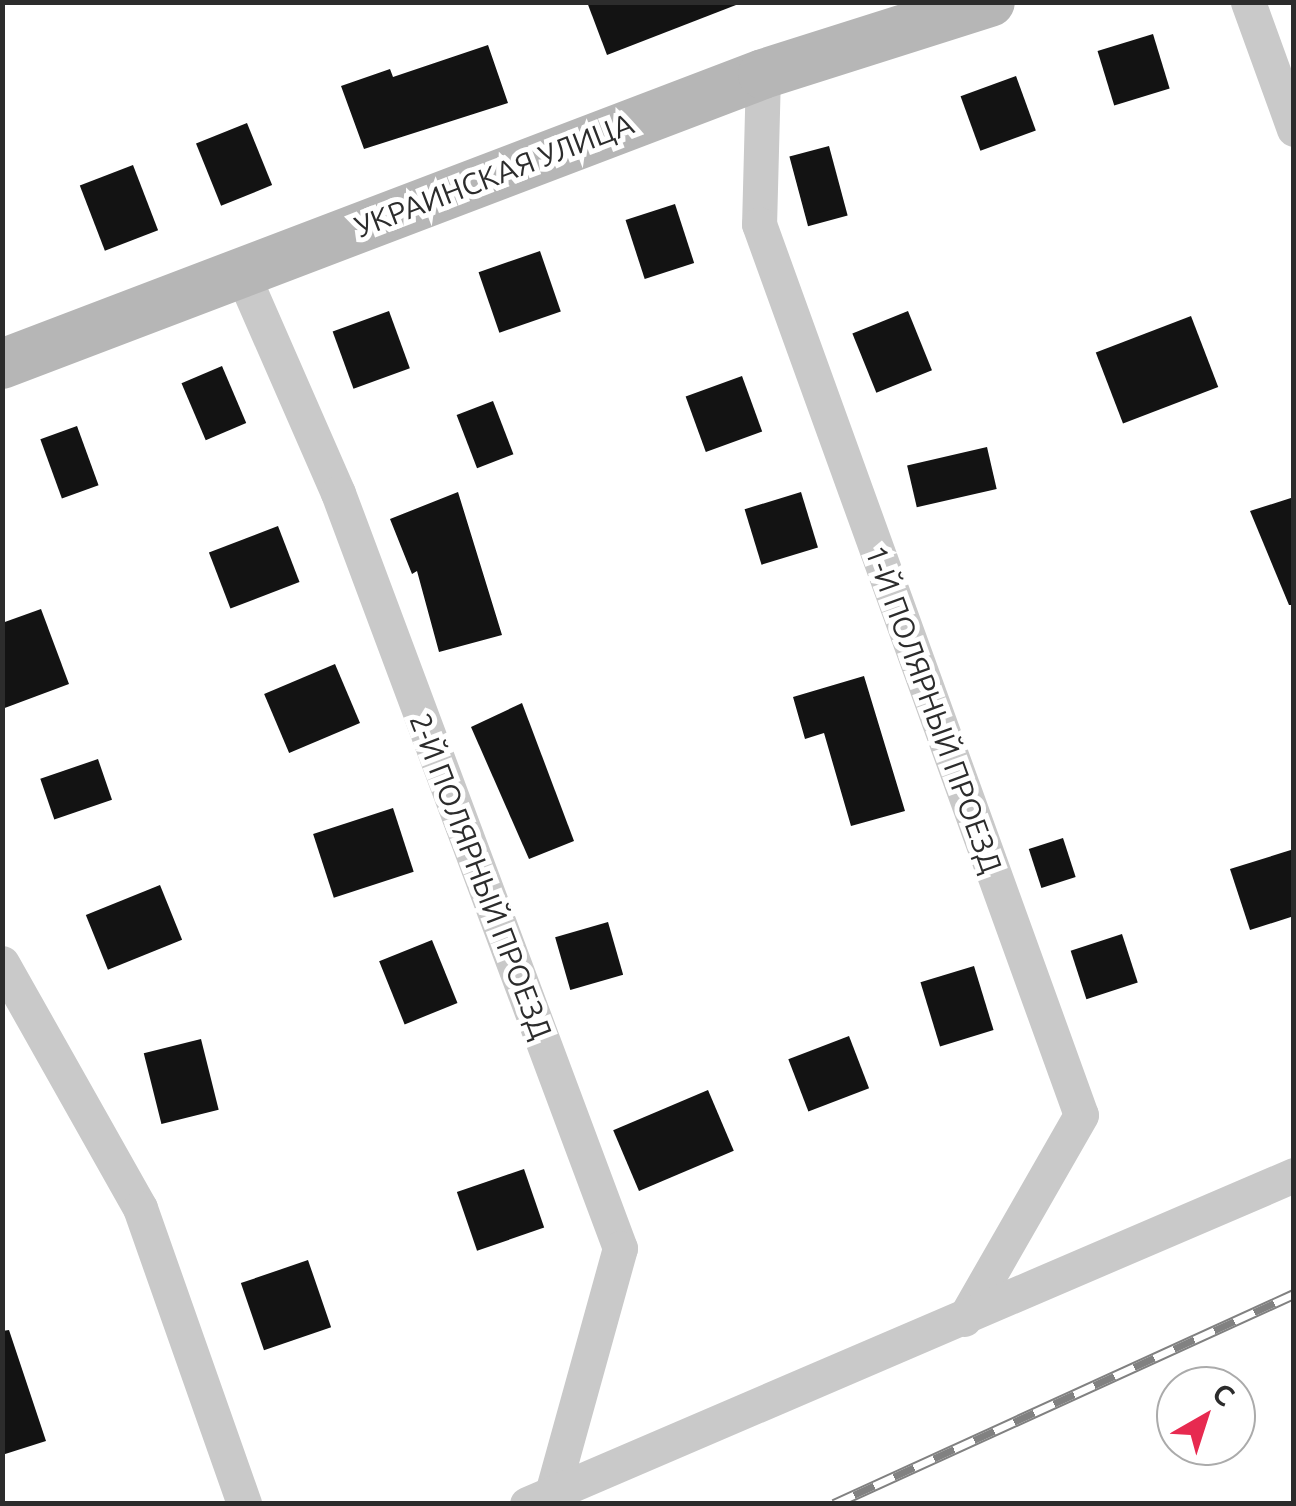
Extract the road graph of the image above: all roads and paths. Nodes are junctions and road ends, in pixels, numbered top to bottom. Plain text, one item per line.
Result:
1 (990, 2) edge
2 (1248, 2) edge
3 (763, 74) junction
4 (1294, 129) edge
5 (241, 271) junction
6 (2, 364) edge
7 (2, 963) edge
8 (1294, 1175) edge
9 (964, 1319) junction
10 (539, 1498) edge
11 (244, 1504) edge

1 - 3 street, УКРАИНСКАЯ УЛИЦА
2 - 4 street
3 - 5 street, УКРАИНСКАЯ УЛИЦА
3 - 9 street, 1-Й ПОЛЯРНЫЙ ПРОЕЗД
5 - 6 street, УКРАИНСКАЯ УЛИЦА
5 - 10 street, 2-Й ПОЛЯРНЫЙ ПРОЕЗД
7 - 11 street
8 - 9 street
9 - 10 street

